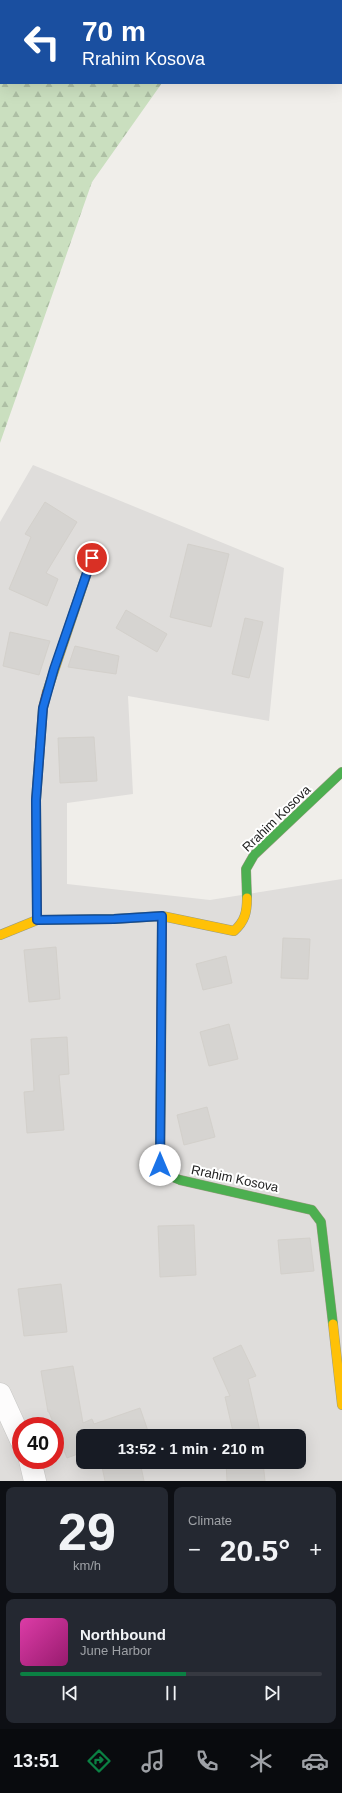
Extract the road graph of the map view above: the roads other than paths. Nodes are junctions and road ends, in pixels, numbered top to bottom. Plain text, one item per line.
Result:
1 (92, 558) dead end
2 (342, 772) edge
3 (162, 916) junction
4 (37, 920) junction
5 (0, 936) edge
6 (0, 1394) edge
7 (342, 1405) edge
8 (12, 1420) edge
9 (32, 1469) edge
10 (35, 1481) edge

1 - 4 street
2 - 3 street, Rrahim Kosova
3 - 4 street, Rrahim Kosova
3 - 7 street, Rrahim Kosova
4 - 5 street, Rrahim Kosova
6 - 8 street
9 - 10 street

